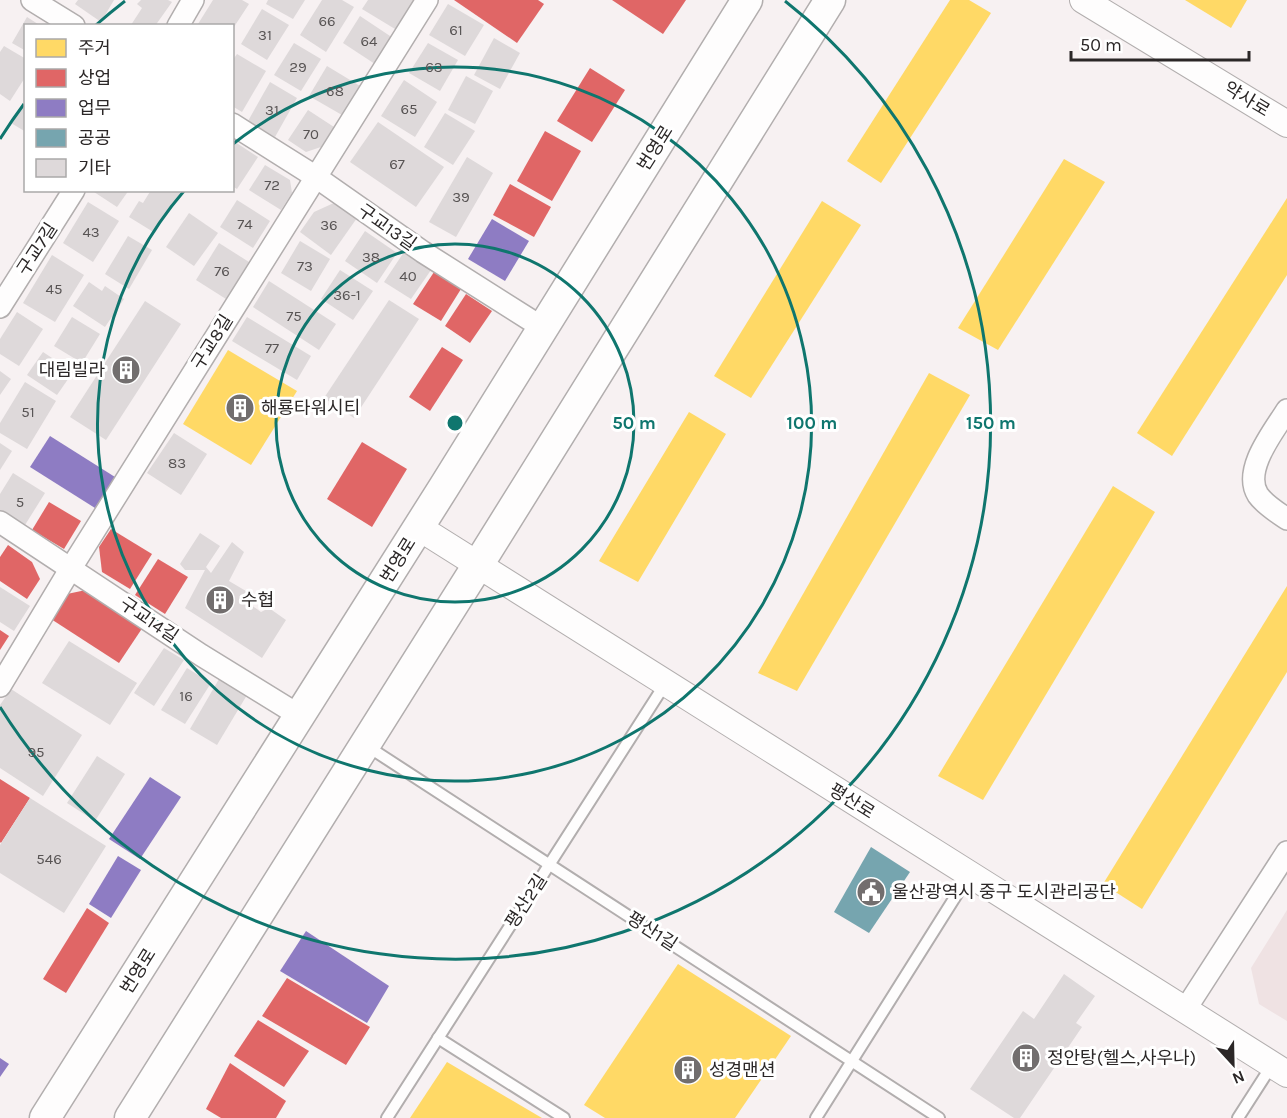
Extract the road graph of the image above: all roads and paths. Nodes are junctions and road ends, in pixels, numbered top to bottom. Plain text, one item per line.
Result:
1 (32, 0) edge
2 (193, 0) edge
3 (427, 0) edge
4 (747, 0) edge
5 (830, 0) edge
6 (1083, 0) edge
7 (71, 24) edge
8 (179, 24) edge
9 (1287, 124) edge
10 (234, 125) edge
11 (316, 177) junction
12 (73, 192) edge
13 (0, 307) edge
14 (543, 328) junction
15 (1287, 410) edge
16 (1287, 519) edge
17 (0, 522) edge
18 (418, 527) junction
19 (478, 565) junction
20 (71, 568) junction
21 (665, 683) junction
22 (0, 686) edge
23 (300, 716) junction
24 (364, 744) junction
25 (1287, 852) edge
26 (550, 864) junction
27 (969, 875) junction
28 (1185, 1010) junction
29 (438, 1038) junction
30 (852, 1061) junction
31 (1280, 1069) edge
32 (45, 1118) edge
33 (130, 1118) edge
34 (387, 1118) edge
35 (564, 1118) edge
36 (816, 1118) edge
37 (939, 1118) edge
38 (1238, 1118) edge

1 - 7 street
2 - 8 street
3 - 11 street, 구교8길
4 - 14 main road, 번영로
5 - 19 main road
6 - 9 street, 약사로
10 - 11 street, 구교13길
11 - 14 street, 구교13길
11 - 20 street, 구교8길
12 - 13 street, 구교7길
14 - 18 main road, 번영로
15 - 16 street
17 - 20 street, 구교14길
18 - 19 street, 평산로
18 - 23 main road, 번영로
19 - 21 street, 평산로
19 - 24 main road
20 - 22 street, 구교8길
20 - 23 street, 구교14길
21 - 26 lane, 평산2길
21 - 27 street, 평산로
23 - 32 main road, 번영로
24 - 26 lane, 평산1길
24 - 33 main road
25 - 28 street
26 - 29 lane, 평산2길
26 - 30 lane, 평산1길
27 - 28 street, 평산로
27 - 30 lane
28 - 31 street, 평산로
29 - 34 lane, 평산2길
29 - 35 lane
30 - 36 lane
30 - 37 lane, 평산1길
31 - 38 lane

